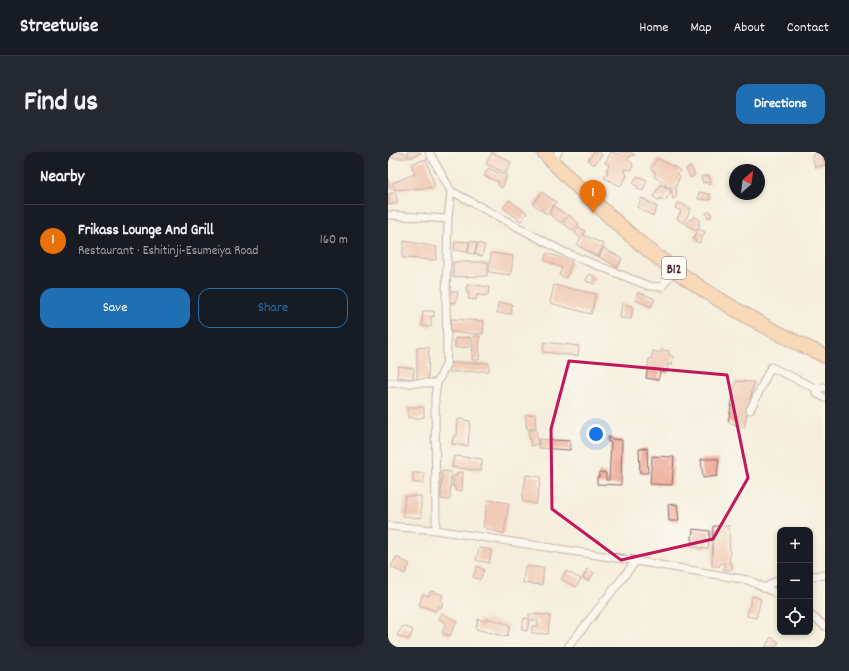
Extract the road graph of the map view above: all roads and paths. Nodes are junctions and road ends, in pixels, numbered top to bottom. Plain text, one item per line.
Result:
1 (429, 152) edge
2 (552, 155) edge
3 (451, 191) junction
4 (388, 215) edge
5 (448, 219) junction
6 (674, 269) junction
7 (825, 356) edge
8 (388, 383) edge
9 (437, 383) junction
10 (825, 387) edge
11 (817, 389) junction
12 (825, 398) edge
13 (750, 410) dead end
14 (388, 526) edge
15 (436, 530) junction
16 (636, 561) junction
17 (825, 575) edge
18 (813, 576) edge
19 (777, 581) edge
20 (764, 588) junction
21 (777, 594) edge
22 (813, 617) edge
23 (825, 626) edge
24 (568, 647) edge

1 - 3 street
2 - 6 highway, B12
3 - 5 street
3 - 6 street
4 - 5 street
5 - 9 street
6 - 7 highway, B12
8 - 9 street
9 - 15 street
10 - 11 street
11 - 12 street
11 - 13 street
14 - 15 street
15 - 16 street
16 - 20 street
16 - 24 street
17 - 18 street
19 - 20 street
20 - 21 street
22 - 23 street

